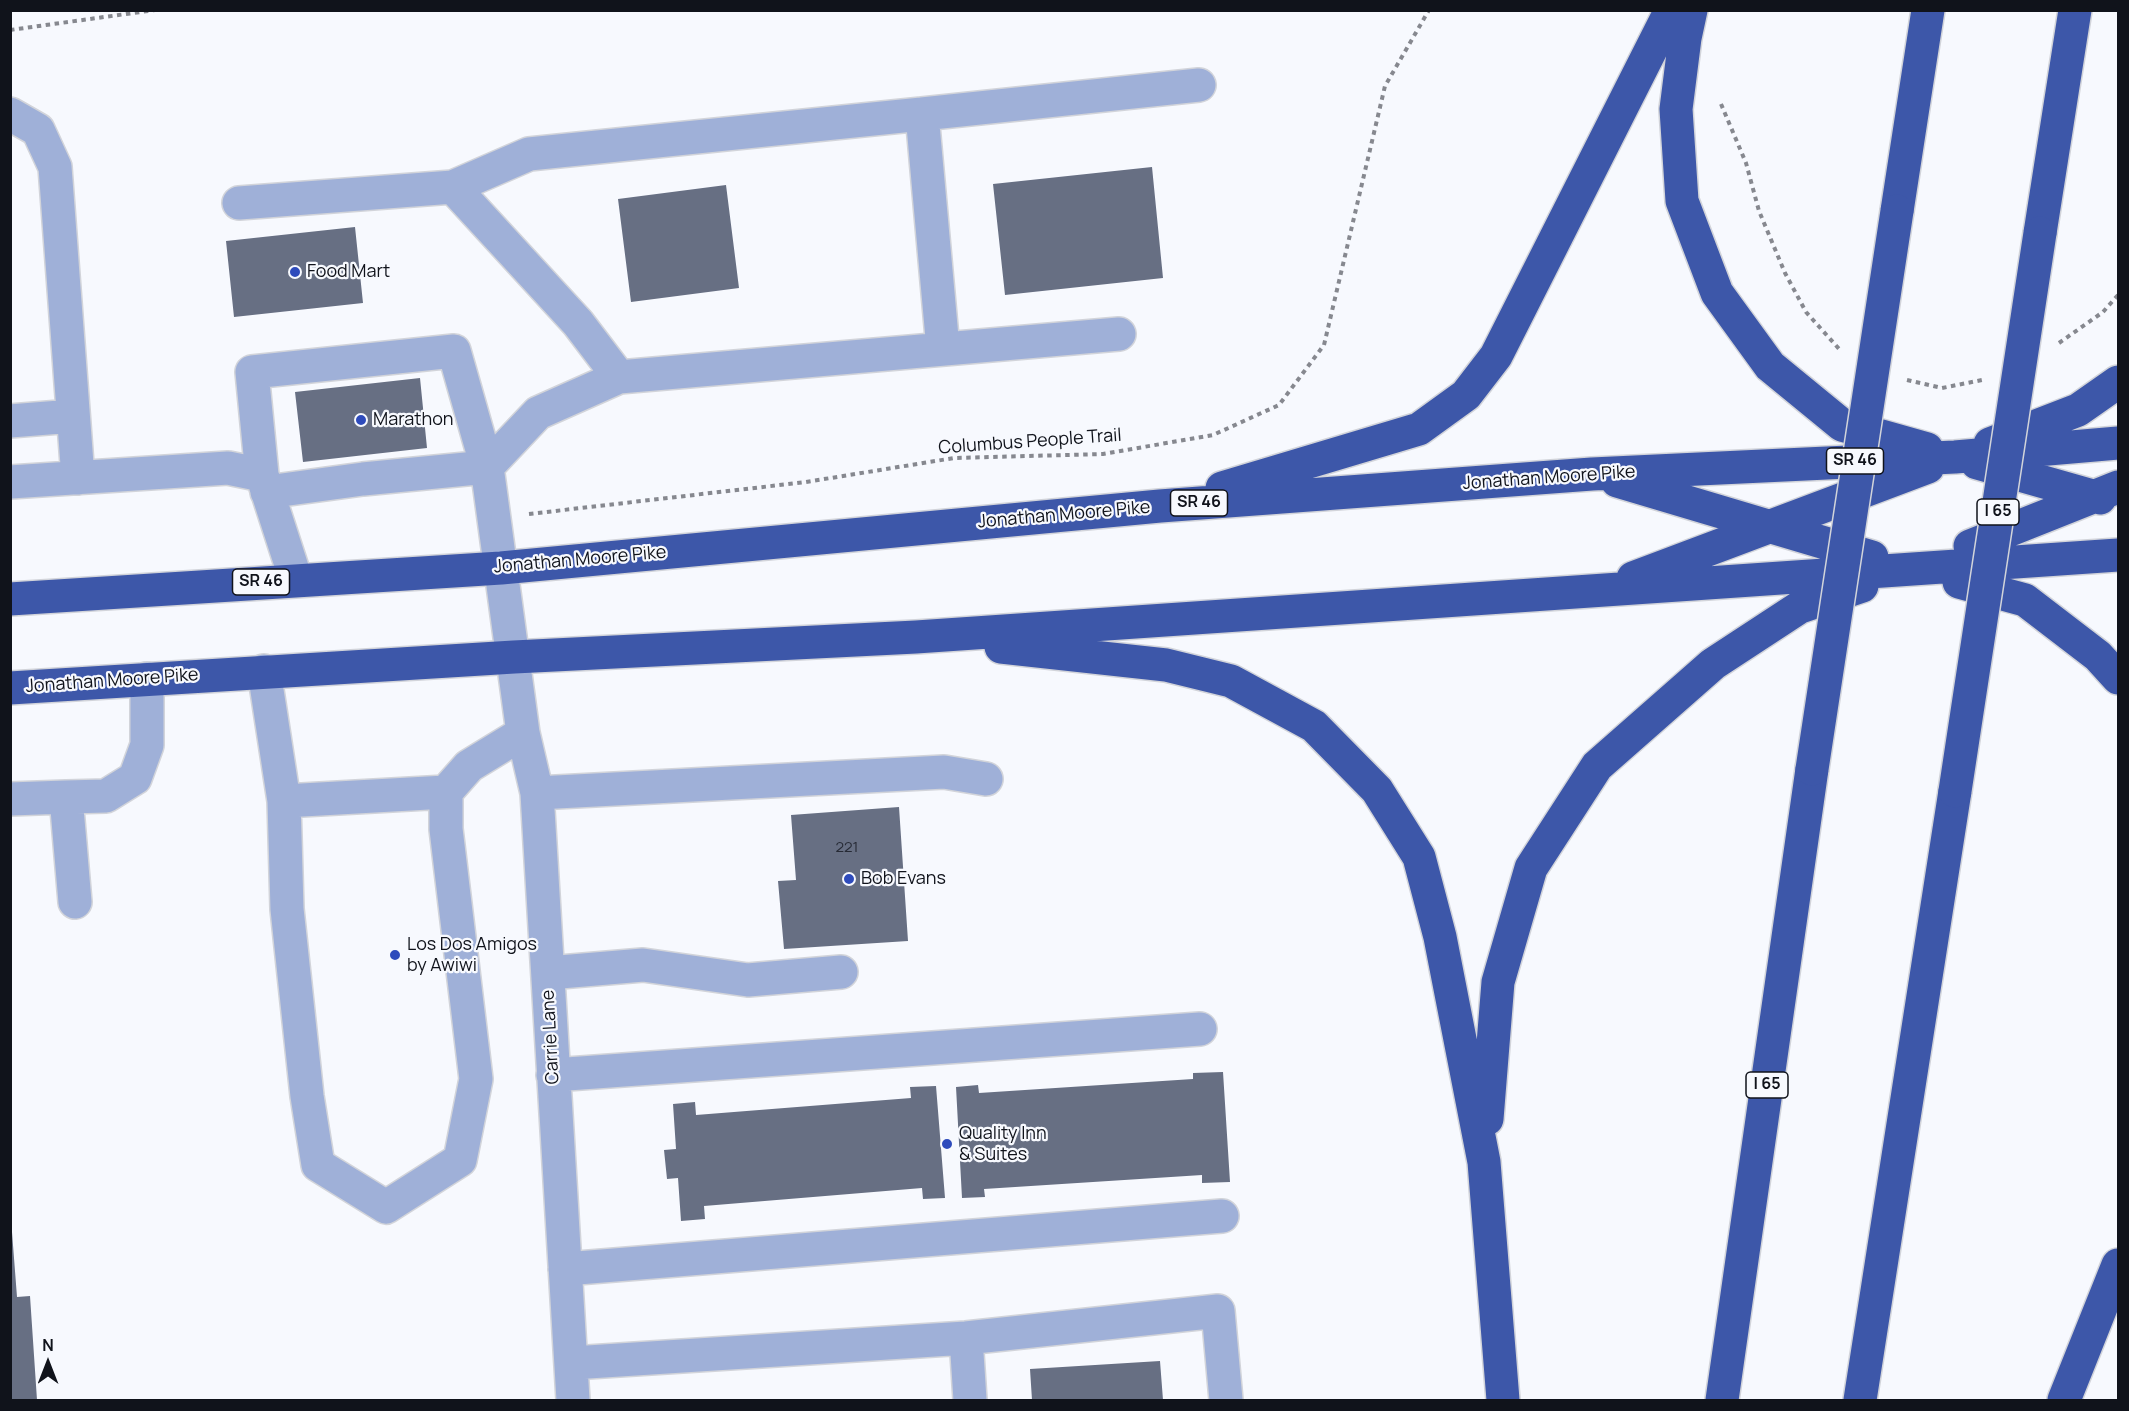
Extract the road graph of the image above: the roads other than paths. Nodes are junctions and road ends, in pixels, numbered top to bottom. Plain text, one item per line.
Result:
1 (1671, 10) edge
2 (1691, 10) edge
3 (1928, 10) edge
4 (2075, 10) edge
5 (1199, 85) dead end
6 (10, 114) edge
7 (922, 114) junction
8 (453, 187) junction
9 (239, 203) dead end
10 (1119, 334) dead end
11 (943, 349) junction
12 (619, 377) junction
13 (2118, 382) edge
14 (73, 416) junction
15 (10, 421) edge
16 (2118, 444) edge
17 (1955, 457) junction
18 (487, 466) junction
19 (1592, 474) junction
20 (78, 478) junction
21 (10, 482) edge
22 (264, 483) junction
23 (2110, 495) edge
24 (1160, 506) junction
25 (1771, 526) junction
26 (2118, 555) edge
27 (501, 568) junction
28 (1913, 569) junction
29 (296, 580) junction
30 (1601, 590) junction
31 (10, 599) edge
32 (916, 637) junction
33 (514, 657) junction
34 (264, 672) junction
35 (2118, 678) edge
36 (147, 679) junction
37 (10, 687) edge
38 (523, 733) junction
39 (986, 778) dead end
40 (446, 792) junction
41 (537, 793) junction
42 (66, 797) junction
43 (10, 799) edge
44 (284, 801) junction
45 (75, 902) dead end
46 (841, 972) dead end
47 (548, 973) junction
48 (1200, 1029) dead end
49 (553, 1075) junction
50 (1484, 1162) junction
51 (1222, 1216) dead end
52 (2118, 1264) edge
53 (565, 1269) junction
54 (966, 1338) junction
55 (572, 1363) junction
56 (573, 1401) edge
57 (970, 1401) edge
58 (1226, 1401) edge
59 (1503, 1401) edge
60 (1722, 1401) edge
61 (1860, 1401) edge
62 (2064, 1401) edge

1 - 24 highway
2 - 17 highway
3 - 60 highway, I 65, bridge
4 - 61 highway, I 65, bridge
5 - 7 street
6 - 14 street
7 - 8 street
7 - 11 street
8 - 9 street
8 - 12 street
10 - 11 street
11 - 12 street
12 - 18 street
13 - 17 highway
14 - 15 street
14 - 20 street
16 - 17 highway, Jonathan Moore Pike / SR 46
17 - 19 highway, Jonathan Moore Pike / SR 46
17 - 23 highway
17 - 25 highway
18 - 22 street
18 - 22 street, Carrie Lane
18 - 27 street, Carrie Lane
19 - 24 highway, Jonathan Moore Pike / SR 46
19 - 25 highway
20 - 21 street
20 - 22 street
22 - 29 street
23 - 28 highway
24 - 27 highway, Jonathan Moore Pike / SR 46
25 - 28 highway
25 - 30 highway
26 - 28 highway, Jonathan Moore Pike
27 - 29 highway, Jonathan Moore Pike / SR 46
27 - 33 street, Carrie Lane
28 - 30 highway, Jonathan Moore Pike
28 - 35 highway
28 - 50 highway
29 - 31 highway, Jonathan Moore Pike / SR 46
30 - 32 highway, Jonathan Moore Pike
32 - 33 highway, Jonathan Moore Pike
32 - 50 highway
33 - 34 highway, Jonathan Moore Pike
33 - 38 street, Carrie Lane
34 - 36 highway, Jonathan Moore Pike
34 - 44 street
36 - 37 highway, Jonathan Moore Pike
36 - 42 street
38 - 40 street
38 - 41 street, Carrie Lane
39 - 41 street
40 - 44 street
40 - 44 street
41 - 47 street, Carrie Lane
42 - 43 street
42 - 45 street
46 - 47 street
47 - 49 street, Carrie Lane
48 - 49 street
49 - 53 street, Carrie Lane
50 - 59 highway
51 - 53 street
52 - 62 highway
53 - 55 street, Carrie Lane
54 - 55 street
54 - 57 street
54 - 58 street
55 - 56 street, Carrie Lane

